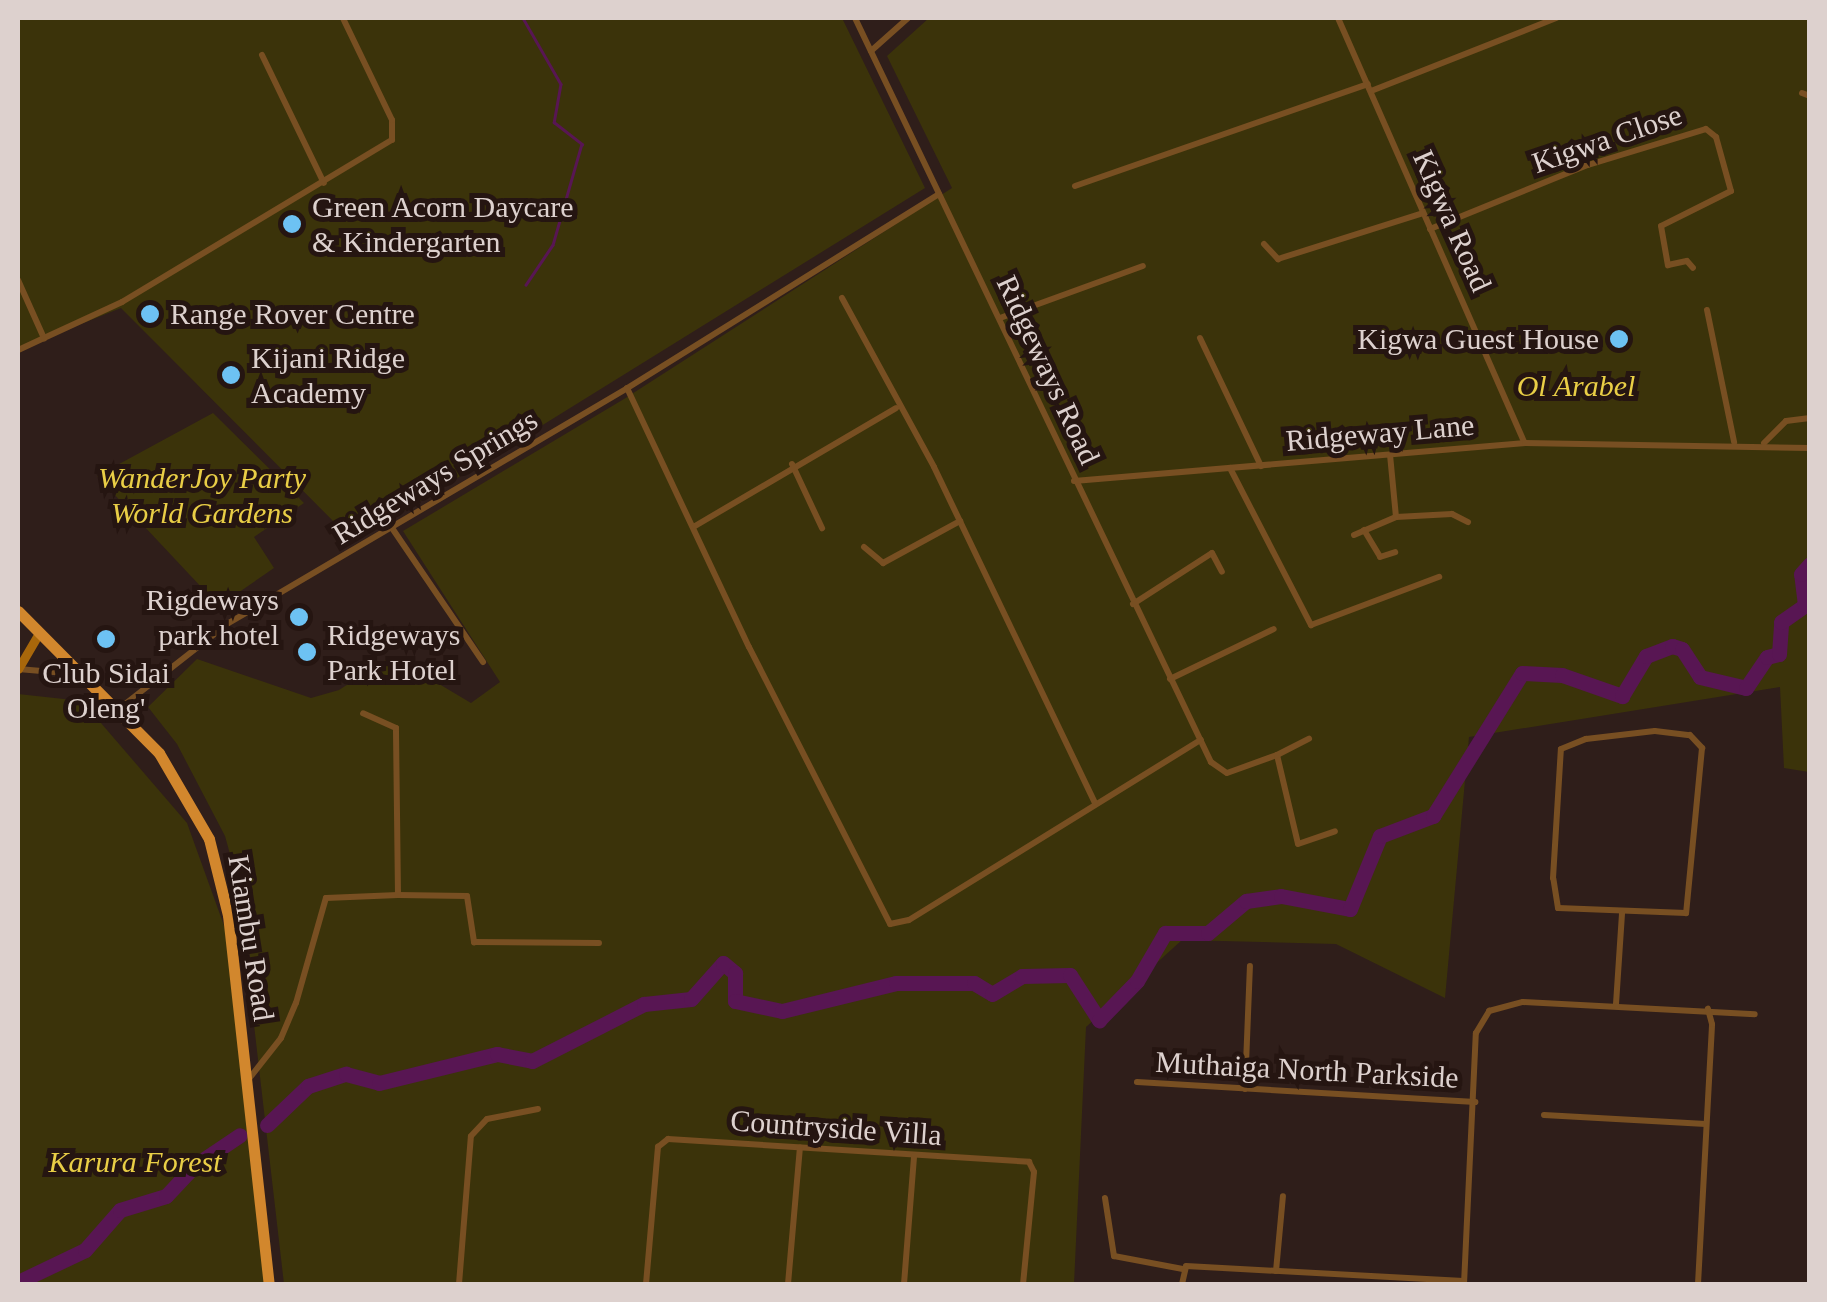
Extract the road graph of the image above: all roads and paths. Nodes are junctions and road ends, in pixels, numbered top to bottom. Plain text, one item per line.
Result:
1 (343, 18) edge
2 (854, 18) edge
3 (908, 18) edge
4 (1338, 18) edge
5 (1556, 18) edge
6 (871, 51) junction
7 (262, 55) dead end
8 (1369, 87) junction
9 (324, 183) junction
10 (1075, 186) dead end
11 (939, 194) junction
12 (1423, 213) junction
13 (1430, 228) junction
14 (1264, 244) dead end
15 (1143, 266) dead end
16 (1693, 268) dead end
17 (18, 280) edge
18 (842, 298) dead end
19 (1708, 310) dead end
20 (1000, 318) junction
21 (44, 338) junction
22 (1200, 338) dead end
23 (18, 350) edge
24 (627, 388) junction
25 (897, 408) junction
26 (1810, 418) edge
27 (1734, 442) junction
28 (1525, 443) junction
29 (1763, 444) junction
30 (1810, 448) edge
31 (1390, 456) junction
32 (792, 464) junction
33 (1261, 466) junction
34 (1230, 468) junction
35 (1074, 481) junction
36 (1396, 517) junction
37 (960, 521) junction
38 (1468, 522) dead end
39 (695, 526) junction
40 (392, 528) junction
41 (822, 528) dead end
42 (1364, 530) junction
43 (1354, 535) dead end
44 (864, 548) dead end
45 (1394, 552) dead end
46 (1222, 572) dead end
47 (1440, 577) dead end
48 (1133, 604) junction
49 (18, 611) edge
50 (1274, 629) dead end
51 (39, 633) junction
52 (483, 662) dead end
53 (18, 669) edge
54 (83, 674) junction
55 (1170, 680) junction
56 (120, 708) junction
57 (363, 714) dead end
58 (1309, 738) dead end
59 (1201, 740) junction
60 (1277, 755) junction
61 (1095, 803) junction
62 (1335, 831) dead end
63 (398, 895) junction
64 (1622, 913) junction
65 (599, 943) dead end
66 (1250, 966) dead end
67 (1616, 1004) junction
68 (1708, 1010) junction
69 (1755, 1014) dead end
70 (247, 1081) junction
71 (1137, 1082) dead end
72 (1245, 1089) junction
73 (1475, 1102) junction
74 (538, 1108) dead end
75 (1544, 1115) dead end
76 (1706, 1124) junction
77 (800, 1148) junction
78 (914, 1156) junction
79 (1283, 1196) dead end
80 (1105, 1198) dead end
81 (1185, 1268) junction
82 (1276, 1271) junction
83 (1464, 1283) edge
84 (269, 1284) edge
85 (459, 1284) edge
86 (646, 1284) edge
87 (788, 1284) edge
88 (904, 1284) edge
89 (1023, 1284) edge
90 (1182, 1284) edge
91 (1698, 1284) edge

1 - 9 street
2 - 6 street, Ridgeways Road
3 - 6 street
4 - 8 street, Kigwa Road
5 - 8 street
6 - 11 street, Ridgeways Road
7 - 9 street
8 - 10 street
8 - 12 street, Kigwa Road
9 - 21 street
11 - 20 street, Ridgeways Road
11 - 24 street, Ridgeways Springs
12 - 13 street, Kigwa Road
12 - 14 street
13 - 16 street, Kigwa Close
13 - 28 street, Kigwa Road
15 - 20 street
17 - 21 street
18 - 25 street
19 - 27 street
20 - 35 street, Ridgeways Road
21 - 23 street
22 - 33 street
24 - 39 street
24 - 40 street, Ridgeways Springs
25 - 32 street
25 - 37 street
26 - 29 street
27 - 28 street, Ridgeway Lane
27 - 29 street, Ridgeway Lane
28 - 31 street, Ridgeway Lane
29 - 30 street, Ridgeway Lane
31 - 33 street, Ridgeway Lane
31 - 36 street
32 - 39 street
32 - 41 street
33 - 34 street, Ridgeway Lane
34 - 35 street, Ridgeway Lane
34 - 47 street
35 - 48 street, Ridgeways Road
36 - 38 street
36 - 42 street
37 - 44 street
37 - 61 street
39 - 61 street
40 - 52 street
40 - 56 street, Ridgeways Springs
42 - 43 street
42 - 45 street
46 - 48 street
48 - 55 street, Ridgeways Road
49 - 51 highway, Kiambu Road
50 - 55 street
51 - 53 main road
51 - 54 highway, Kiambu Road
53 - 54 street
54 - 56 highway, Kiambu Road
55 - 59 street, Ridgeways Road
56 - 70 highway, Kiambu Road
57 - 63 street
58 - 60 street
59 - 60 street
59 - 61 street
60 - 62 street
63 - 65 street
63 - 70 street
64 - 64 street
64 - 67 street
66 - 72 street
67 - 68 street, Muthaiga North Parkside
67 - 73 street, Muthaiga North Parkside
68 - 69 street, Muthaiga North Parkside
68 - 76 street
70 - 84 highway, Kiambu Road
71 - 72 street, Muthaiga North Parkside
72 - 73 street, Muthaiga North Parkside
73 - 83 street, Muthaiga North Parkside
74 - 85 street
75 - 76 street
76 - 91 street
77 - 78 street, Countryside Villa
77 - 86 street, Countryside Villa
77 - 87 street
78 - 88 street
78 - 89 street, Countryside Villa
79 - 82 street
80 - 81 street, Muthaiga North Parkside
81 - 82 street, Muthaiga North Parkside
81 - 90 street
82 - 83 street, Muthaiga North Parkside

